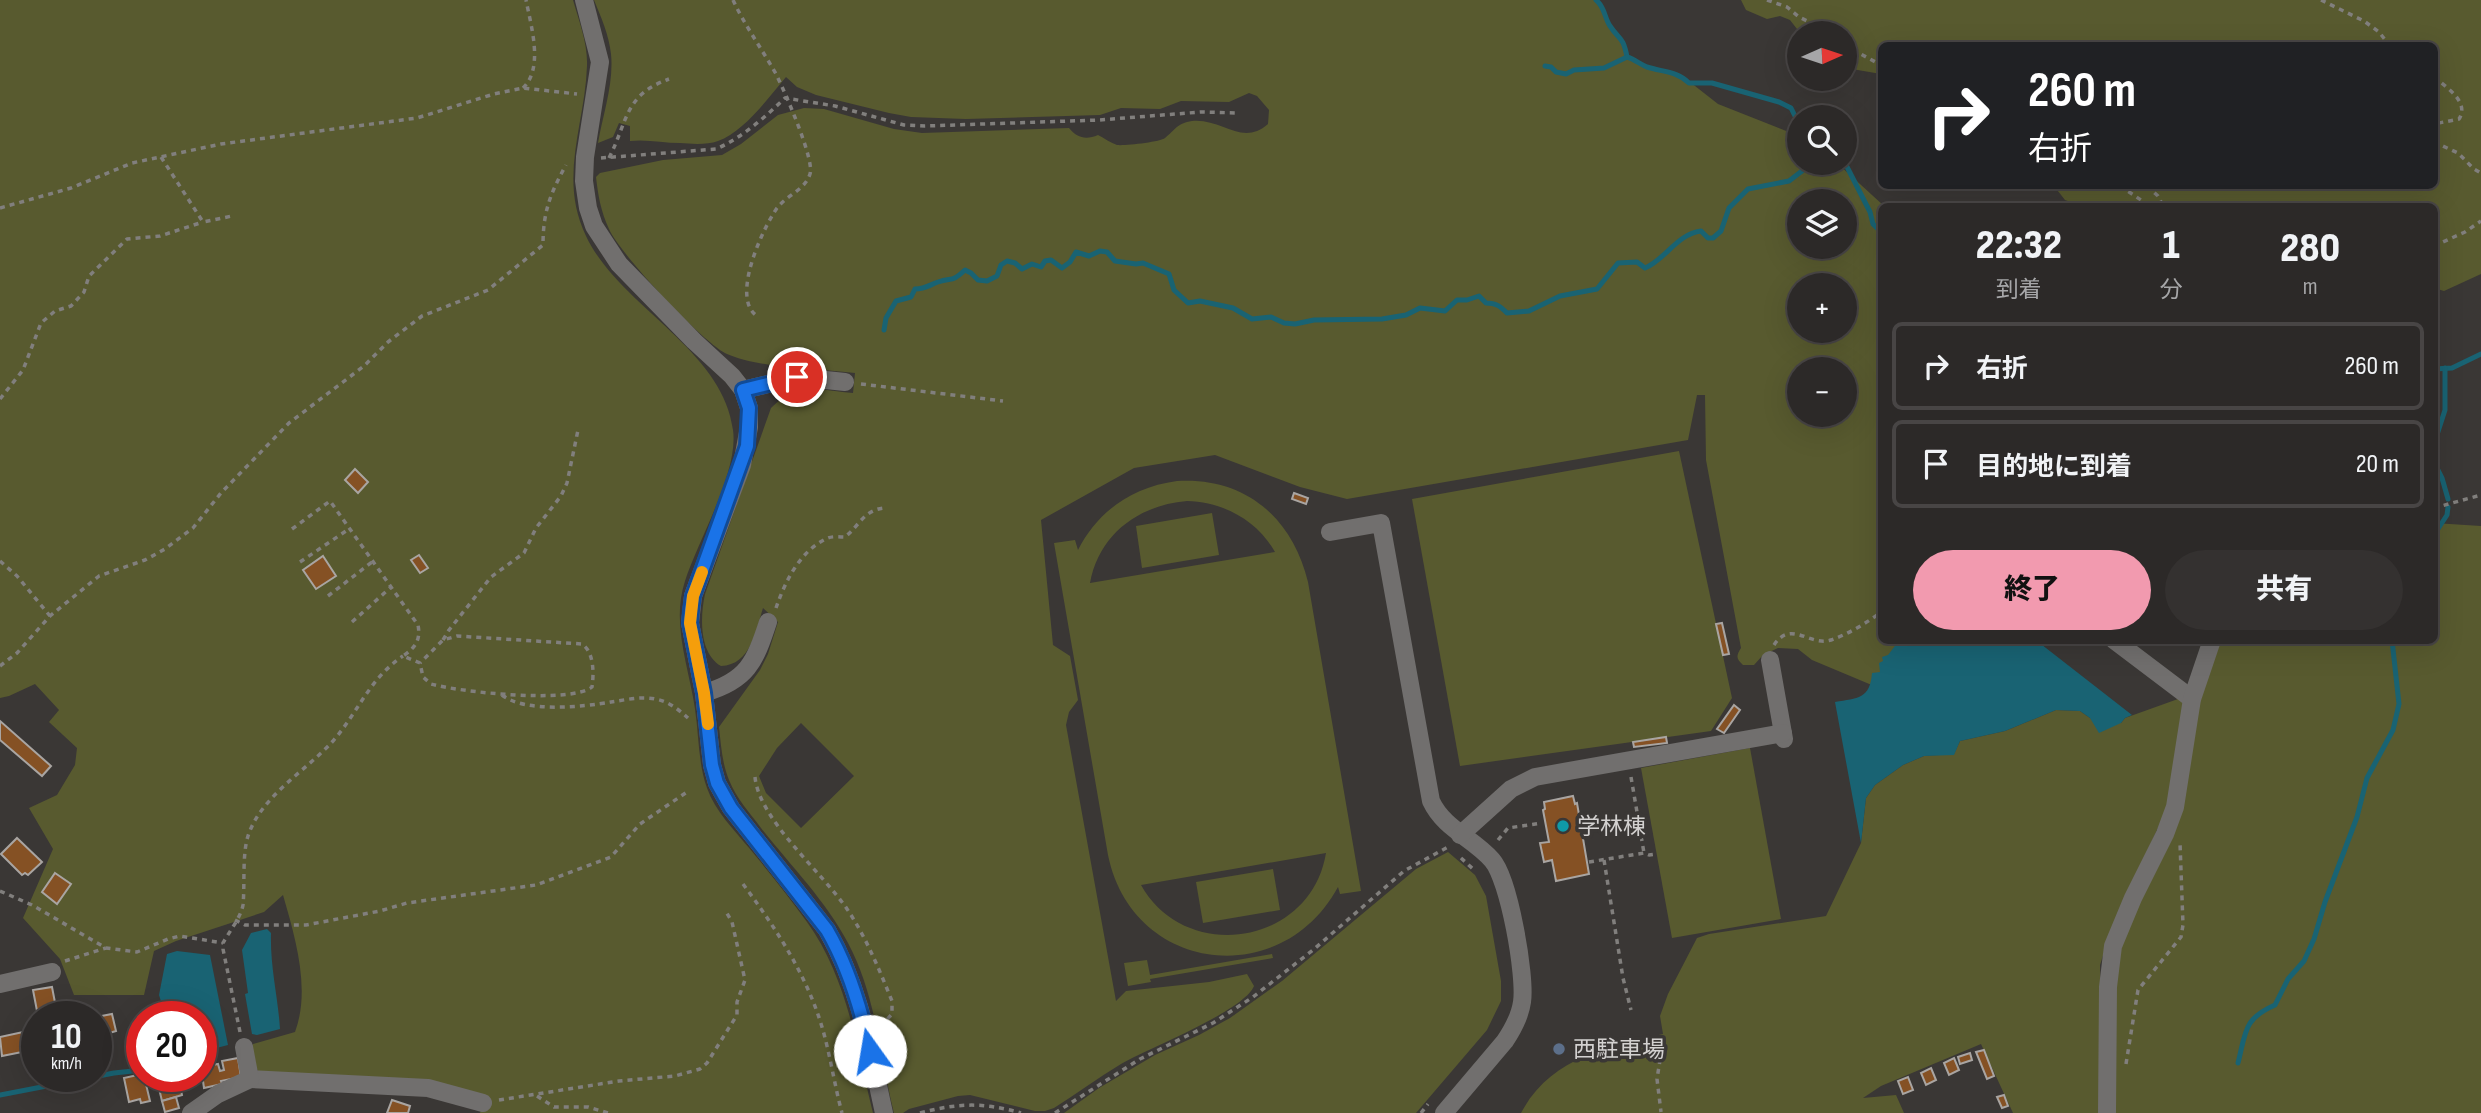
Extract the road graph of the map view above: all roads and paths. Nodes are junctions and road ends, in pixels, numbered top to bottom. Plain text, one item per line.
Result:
1 (526, 0) edge
2 (584, 0) edge
3 (733, 0) edge
4 (1767, 0) edge
5 (2321, 0) edge
6 (1807, 21) edge
7 (2387, 42) edge
8 (1857, 52) edge
9 (1878, 63) edge
10 (669, 79) dead end
11 (2438, 80) edge
12 (523, 88) junction
13 (580, 95) dead end
14 (785, 98) junction
15 (1239, 113) dead end
16 (2438, 123) edge
17 (2438, 144) edge
18 (585, 157) junction
19 (161, 158) junction
20 (609, 158) junction
21 (2481, 173) edge
22 (2124, 189) edge
23 (2150, 189) edge
24 (2146, 203) edge
25 (2162, 203) edge
26 (0, 208) edge
27 (232, 216) dead end
28 (2481, 221) edge
29 (204, 222) junction
30 (2438, 244) edge
31 (757, 316) dead end
32 (845, 382) joint
33 (743, 390) junction
34 (0, 399) edge
35 (1003, 401) dead end
36 (578, 430) dead end
37 (2481, 495) edge
38 (2438, 507) edge
39 (884, 508) dead end
40 (292, 529) dead end
41 (349, 529) junction
42 (1330, 532) dead end
43 (0, 561) edge
44 (300, 562) dead end
45 (372, 562) junction
46 (390, 588) junction
47 (328, 596) dead end
48 (1878, 614) edge
49 (50, 616) junction
50 (352, 622) dead end
51 (768, 622) joint
52 (443, 640) junction
53 (2119, 644) edge
54 (2210, 644) edge
55 (403, 656) junction
56 (1770, 660) joint
57 (419, 663) junction
58 (0, 666) edge
59 (704, 693) junction
60 (501, 694) junction
61 (2192, 699) junction
62 (688, 718) dead end
63 (1628, 761) junction
64 (687, 792) dead end
65 (2170, 820) junction
66 (1542, 822) dead end
67 (1499, 838) dead end
68 (1439, 841) dead end
69 (1453, 844) junction
70 (1644, 853) junction
71 (1657, 854) dead end
72 (1460, 858) dead end
73 (1604, 860) junction
74 (1590, 862) dead end
75 (1476, 872) dead end
76 (743, 884) dead end
77 (0, 891) edge
78 (725, 910) dead end
79 (235, 920) junction
80 (223, 943) junction
81 (106, 947) junction
82 (52, 972) joint
83 (0, 984) edge
84 (1632, 1010) dead end
85 (1659, 1039) dead end
86 (244, 1047) joint
87 (2124, 1073) dead end
88 (250, 1079) junction
89 (535, 1095) junction
90 (483, 1103) joint
91 (1437, 1108) edge
92 (1661, 1112) edge
93 (191, 1113) edge
94 (608, 1113) edge
95 (842, 1113) edge
96 (884, 1113) edge
97 (920, 1113) edge
98 (1020, 1113) edge
99 (1055, 1113) edge
100 (1420, 1113) edge
101 (2107, 1113) edge

1 - 12 path
2 - 18 lane
3 - 14 path
4 - 6 path
5 - 7 path
8 - 9 path
10 - 20 path
11 - 16 path
12 - 13 path
12 - 19 path
14 - 15 path
14 - 20 path
14 - 31 path
17 - 21 path
18 - 20 path
18 - 33 lane
18 - 49 path
19 - 26 path
19 - 29 path
22 - 24 path
23 - 25 path
27 - 29 path
28 - 30 path
29 - 34 path
32 - 33 lane
32 - 35 path
33 - 59 lane
36 - 52 path
37 - 38 path
39 - 51 path
40 - 41 path
41 - 44 path
41 - 45 path
42 - 69 lane
43 - 49 path
45 - 46 path
45 - 47 path
46 - 50 path
46 - 55 path
48 - 56 path
49 - 58 path
51 - 59 lane
52 - 57 path
52 - 60 path
53 - 61 lane
54 - 61 lane
55 - 57 path
55 - 79 path
56 - 63 lane
57 - 60 path
59 - 96 lane
60 - 62 path
61 - 65 lane
63 - 69 lane
63 - 70 path
64 - 79 path
65 - 87 path
65 - 101 lane
66 - 67 path
68 - 69 path
69 - 91 lane
69 - 99 path
70 - 71 path
70 - 73 path
72 - 75 path
73 - 74 path
73 - 84 path
76 - 95 path
77 - 81 path
78 - 89 path
79 - 80 path
80 - 81 path
80 - 86 path
81 - 82 path
82 - 83 lane
85 - 92 path
86 - 88 lane
88 - 90 lane
88 - 93 lane
89 - 90 path
89 - 94 path
91 - 100 path
97 - 98 path

